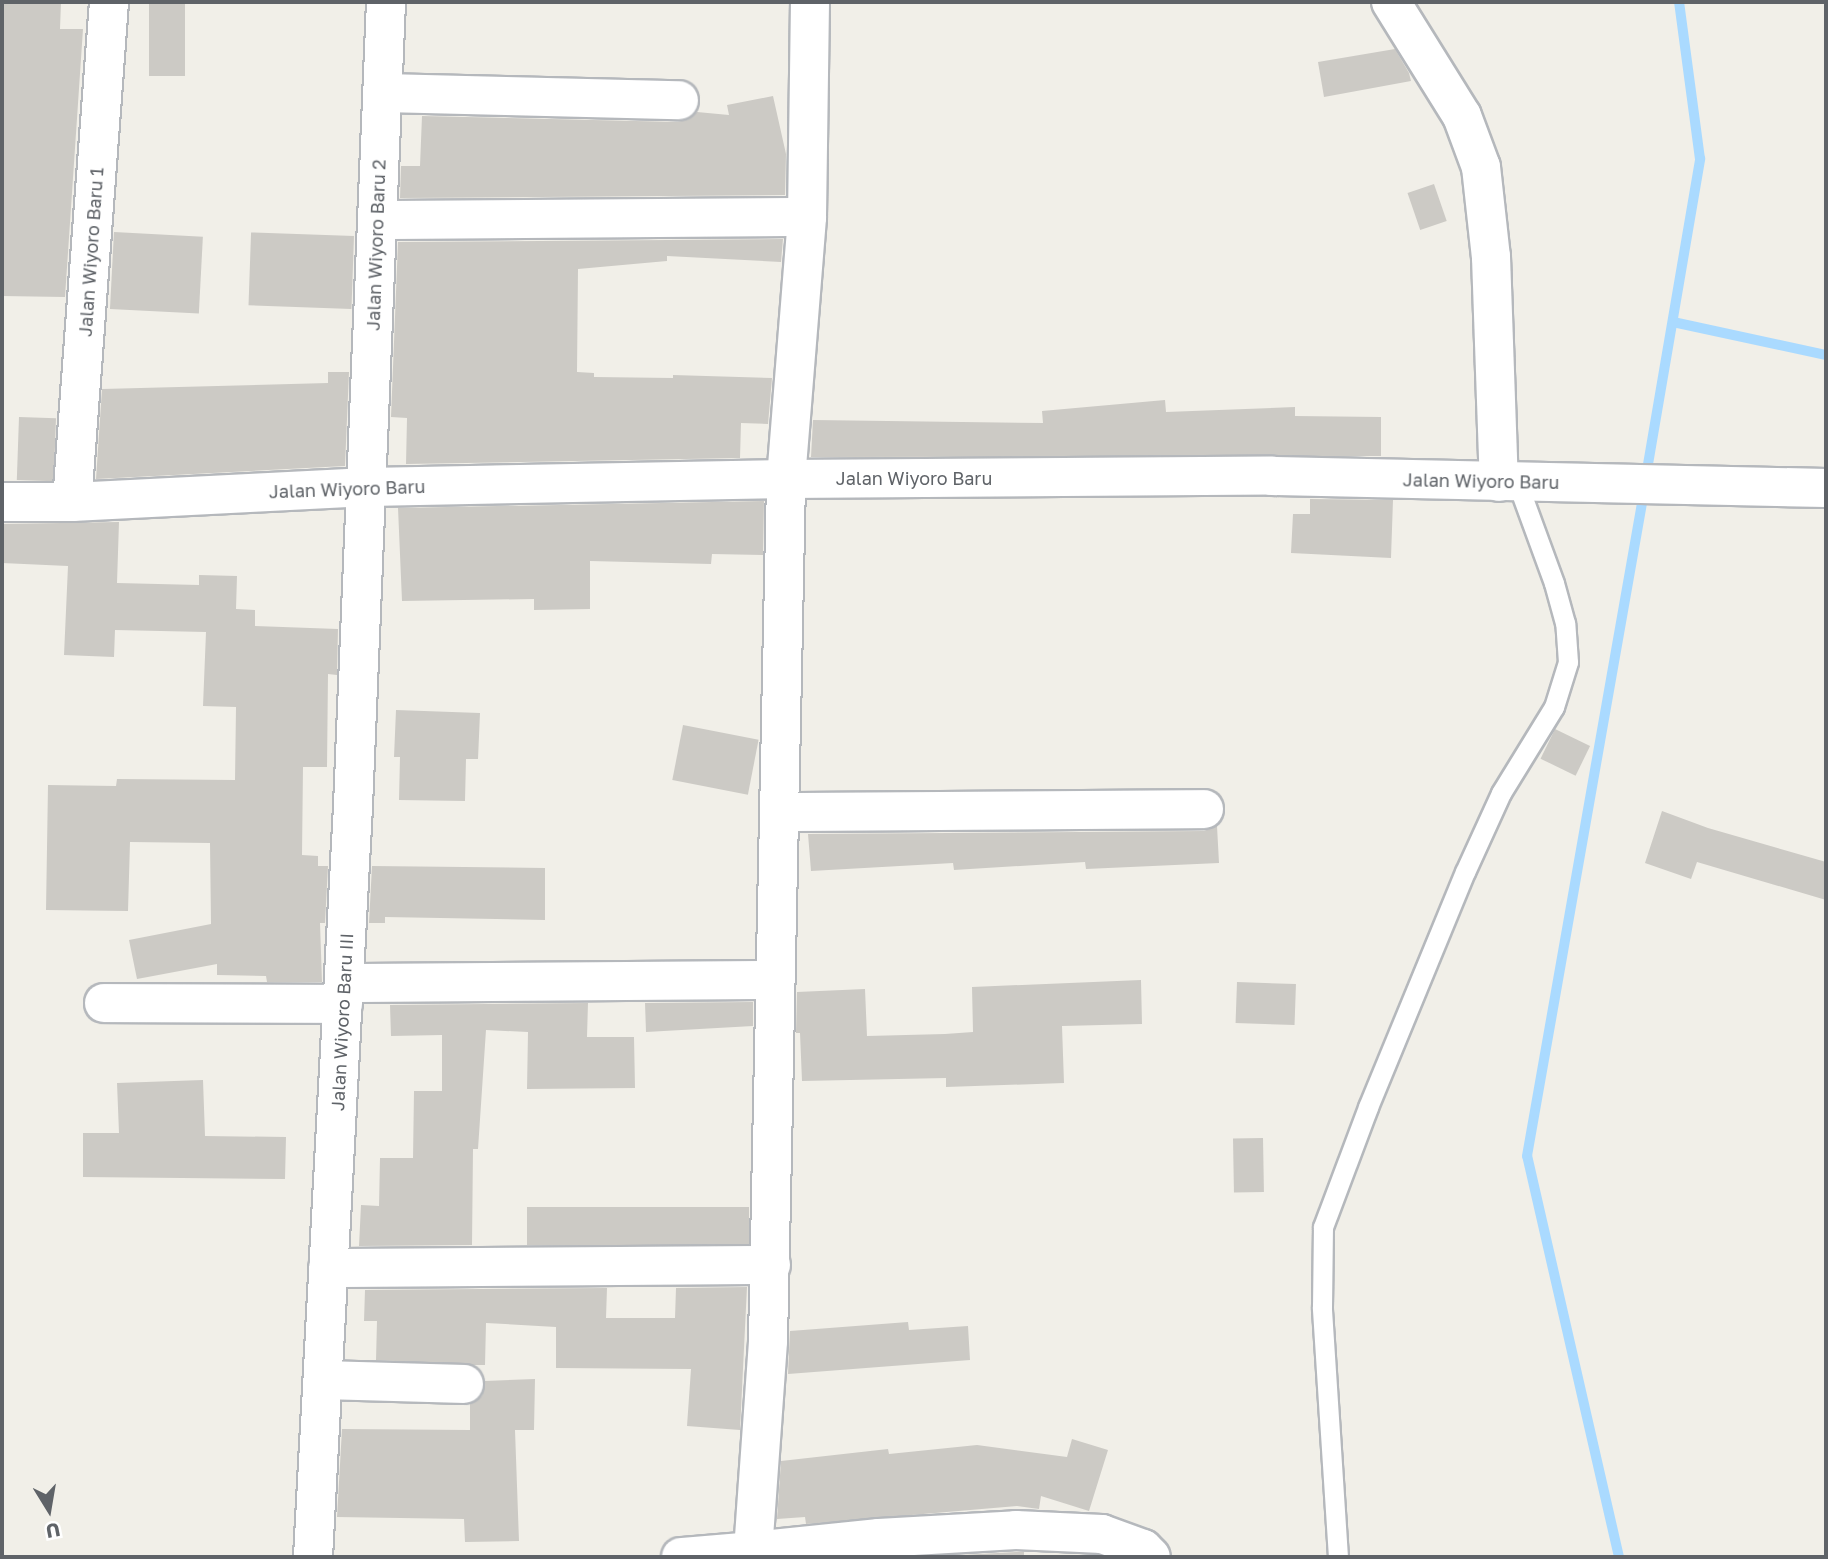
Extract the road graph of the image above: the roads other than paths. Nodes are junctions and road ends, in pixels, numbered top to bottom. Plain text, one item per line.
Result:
1 (109, 2) edge
2 (386, 2) edge
3 (810, 2) edge
4 (1391, 2) edge
5 (383, 93) junction
6 (679, 100) dead end
7 (807, 217) junction
8 (377, 220) junction
9 (786, 479) junction
10 (1508, 482) junction
11 (368, 487) junction
12 (1826, 488) edge
13 (2, 502) edge
14 (72, 502) junction
15 (1204, 809) dead end
16 (782, 811) junction
17 (775, 980) junction
18 (343, 994) junction
19 (104, 1003) dead end
20 (771, 1265) junction
21 (328, 1268) junction
22 (324, 1380) junction
23 (464, 1384) dead end
24 (753, 1554) edge
25 (1142, 1555) edge
26 (313, 1557) edge
27 (681, 1557) edge
28 (1338, 1557) edge

1 - 14 street, Jalan Wiyoro Baru 1
2 - 5 street, Jalan Wiyoro Baru 2
3 - 7 street
4 - 10 street
5 - 6 street
5 - 8 street, Jalan Wiyoro Baru 2
7 - 8 street
7 - 9 street
8 - 11 street, Jalan Wiyoro Baru 2
9 - 10 street, Jalan Wiyoro Baru
9 - 11 street, Jalan Wiyoro Baru
9 - 16 street
10 - 12 street, Jalan Wiyoro Baru
10 - 28 lane
11 - 14 street, Jalan Wiyoro Baru
11 - 18 street, Jalan Wiyoro Baru III
13 - 14 street, Jalan Wiyoro Baru
15 - 16 street
16 - 17 street
17 - 18 street
17 - 20 street
18 - 19 street
18 - 21 street, Jalan Wiyoro Baru III
20 - 21 street
20 - 24 street
21 - 22 street, Jalan Wiyoro Baru III
22 - 23 street
22 - 26 street, Jalan Wiyoro Baru III
24 - 25 street
24 - 27 street

